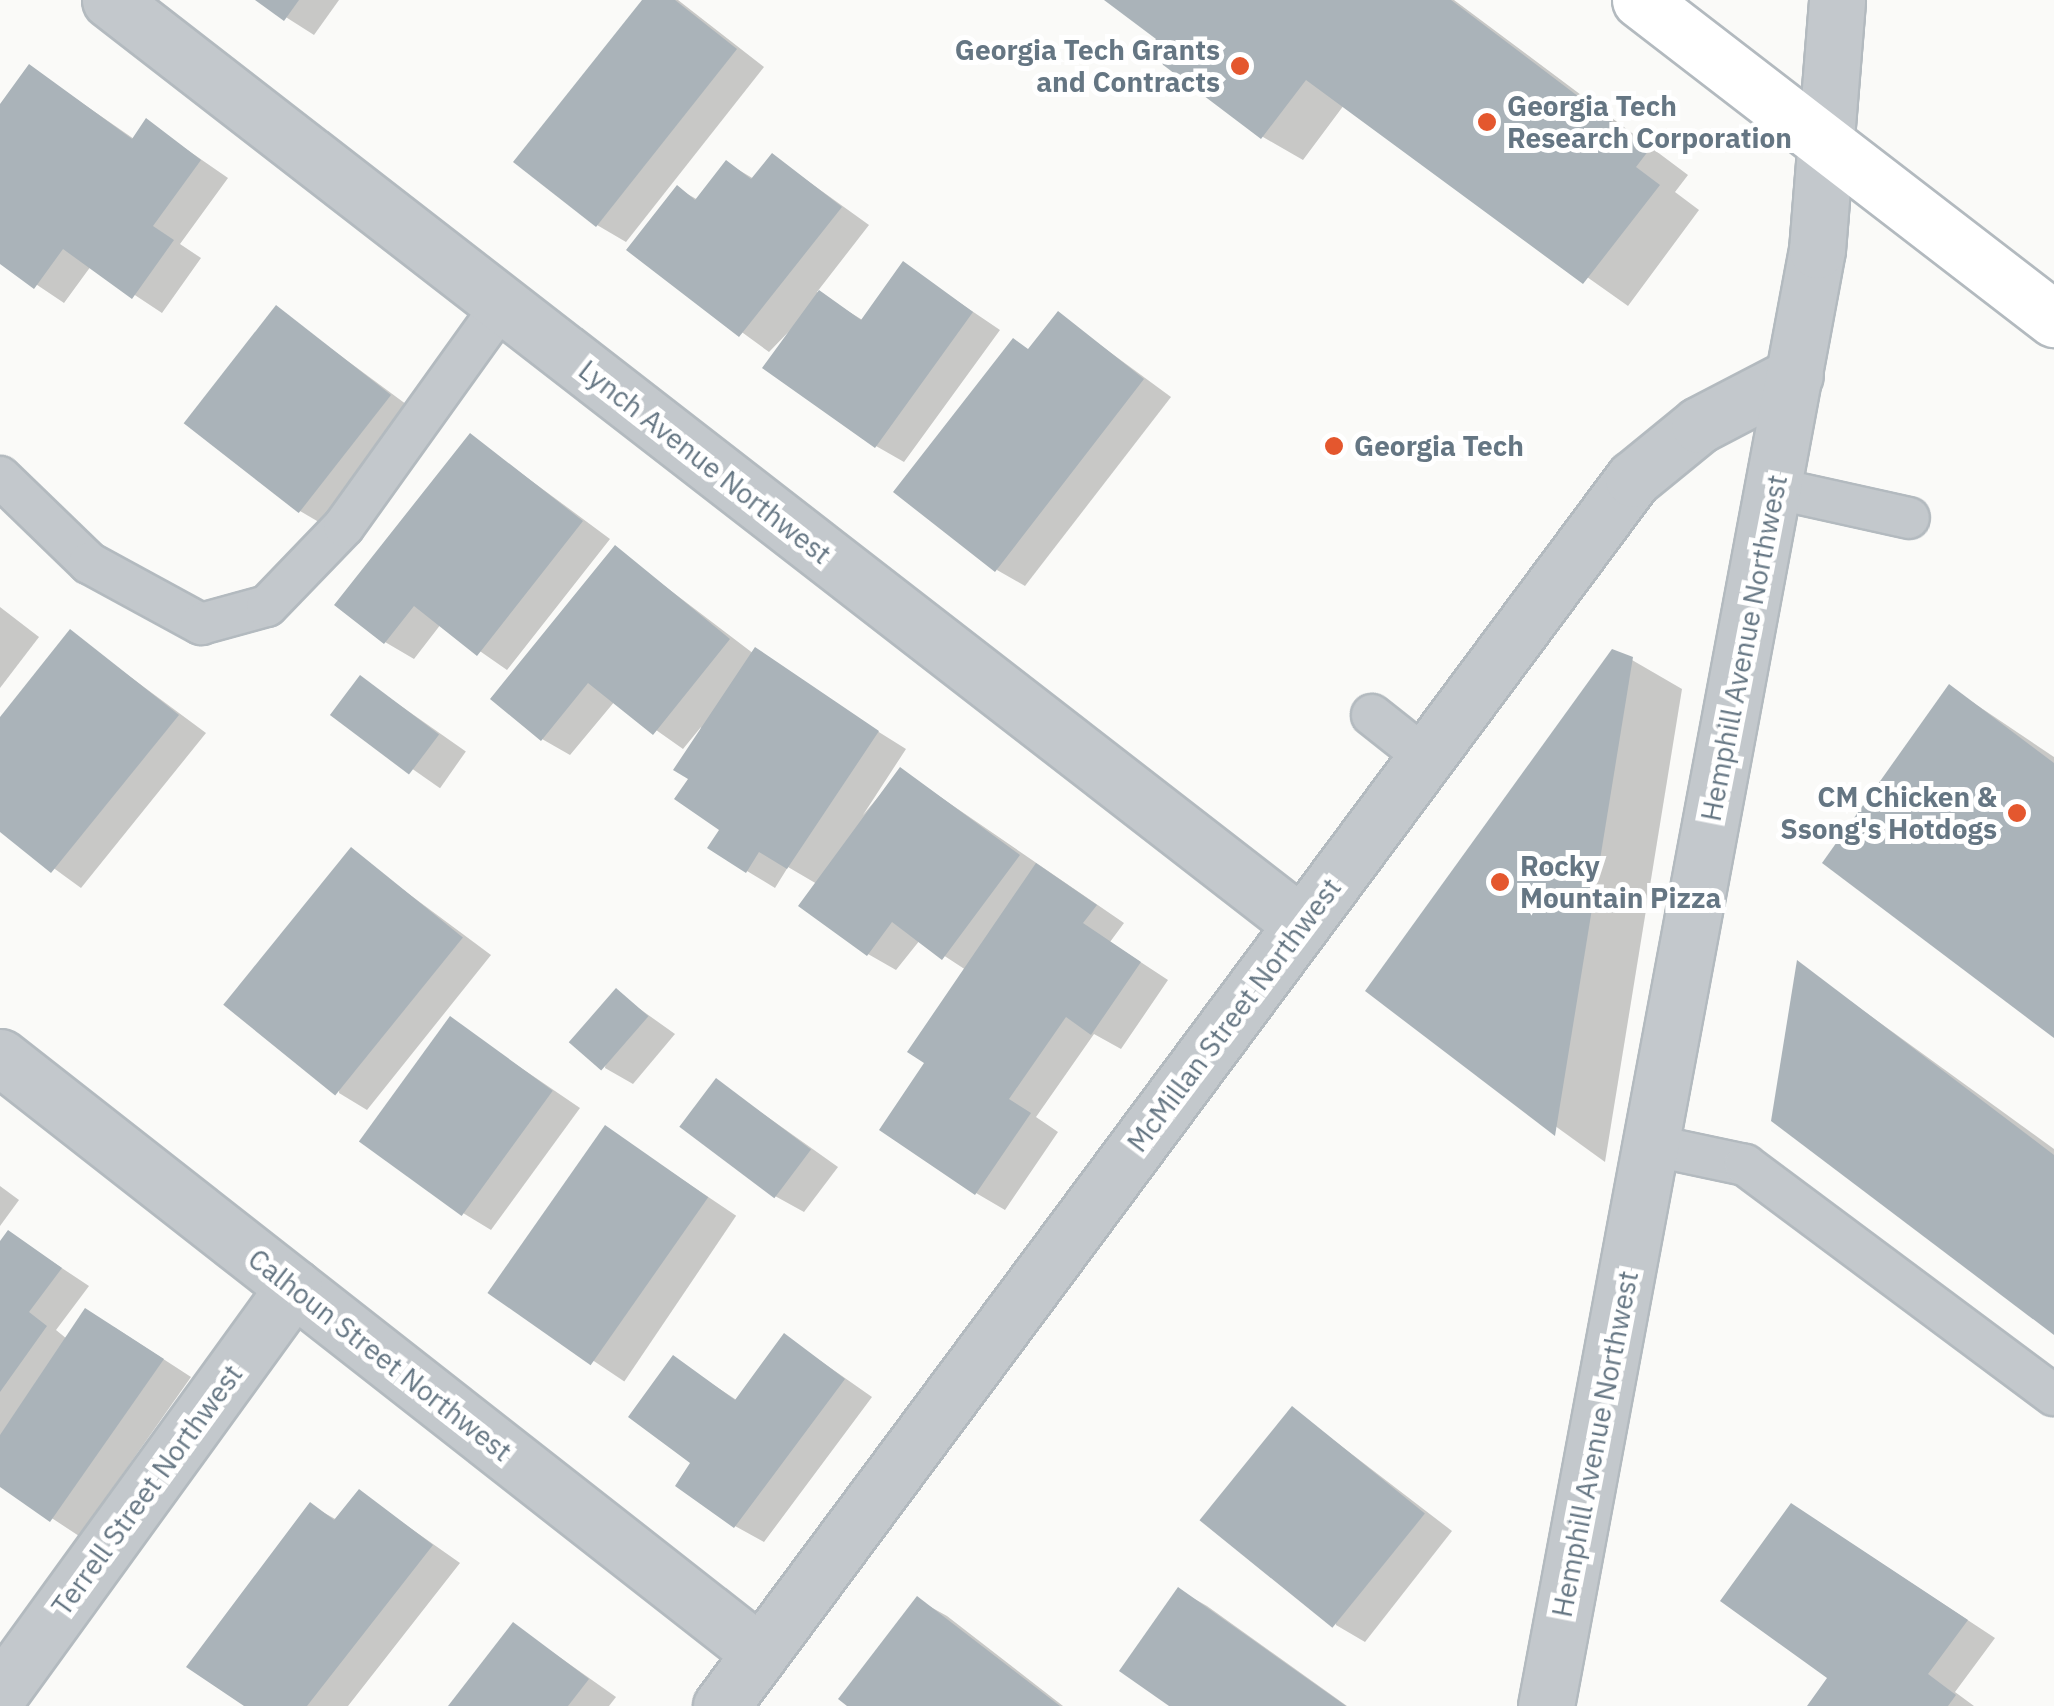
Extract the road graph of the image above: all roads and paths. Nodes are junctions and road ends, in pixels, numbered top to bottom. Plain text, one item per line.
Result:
1 (110, 0) edge
2 (1640, 0) edge
3 (1837, 0) edge
4 (1832, 153) junction
5 (502, 304) junction
6 (2054, 319) edge
7 (1794, 375) junction
8 (0, 476) edge
9 (1774, 488) junction
10 (1909, 518) dead end
11 (1372, 715) dead end
12 (1425, 757) junction
13 (1300, 924) junction
14 (0, 1058) edge
15 (1651, 1145) junction
16 (294, 1287) junction
17 (2054, 1396) edge
18 (760, 1654) junction
19 (0, 1693) edge
20 (720, 1706) edge
21 (1546, 1706) edge

1 - 5 street, Lynch Avenue Northwest
2 - 4 main road
3 - 4 street, Hemphill Avenue Northwest
4 - 6 main road
4 - 7 street, Hemphill Avenue Northwest
5 - 8 lane
5 - 13 street, Lynch Avenue Northwest
7 - 9 street, Hemphill Avenue Northwest
7 - 12 street, McMillan Street Northwest
9 - 10 lane
9 - 15 street, Hemphill Avenue Northwest
11 - 12 lane
12 - 13 street, McMillan Street Northwest
13 - 18 street, McMillan Street Northwest
14 - 16 street, Calhoun Street Northwest
15 - 17 lane
15 - 21 street, Hemphill Avenue Northwest
16 - 18 street, Calhoun Street Northwest
16 - 19 street, Terrell Street Northwest
18 - 20 street, McMillan Street Northwest

